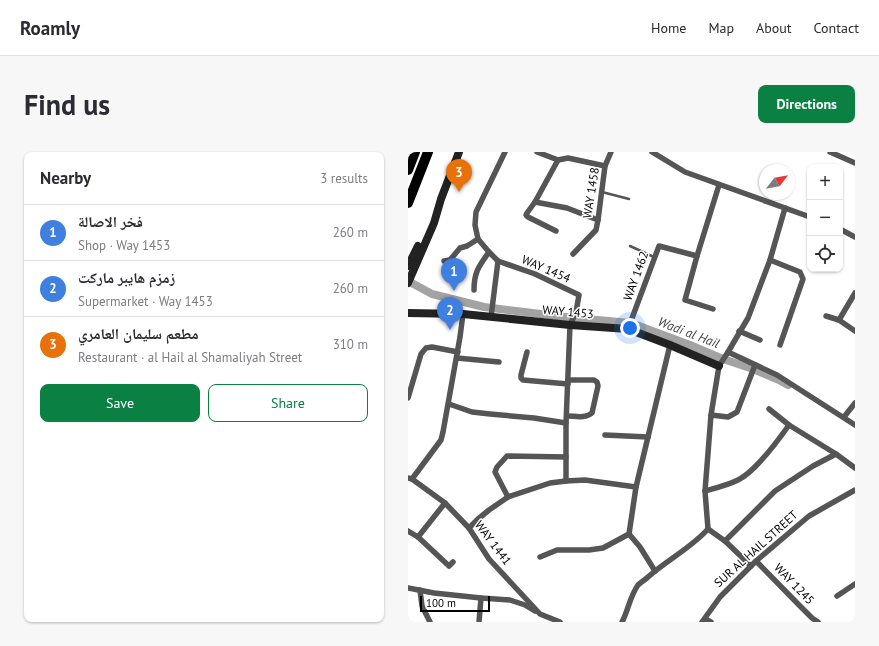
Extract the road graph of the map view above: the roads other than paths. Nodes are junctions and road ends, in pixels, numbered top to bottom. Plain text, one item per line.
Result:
1 (415, 152) edge
2 (428, 152) edge
3 (432, 152) edge
4 (459, 152) edge
5 (505, 152) edge
6 (537, 152) edge
7 (611, 152) edge
8 (652, 152) edge
9 (830, 152) edge
10 (569, 155) edge
11 (558, 160) junction
12 (855, 163) edge
13 (606, 166) junction
14 (408, 170) edge
15 (719, 185) junction
16 (414, 187) junction
17 (602, 192) junction
18 (629, 199) dead end
19 (535, 202) junction
20 (408, 204) edge
21 (785, 208) junction
22 (807, 216) edge
23 (598, 220) junction
24 (556, 231) dead end
25 (843, 231) edge
26 (855, 237) edge
27 (478, 239) junction
28 (630, 246) dead end
29 (489, 252) junction
30 (573, 254) dead end
31 (697, 256) junction
32 (654, 258) junction
33 (770, 260) junction
34 (444, 261) dead end
35 (498, 261) junction
36 (409, 269) edge
37 (408, 283) edge
38 (474, 290) dead end
39 (855, 293) edge
40 (713, 309) dead end
41 (408, 313) edge
42 (463, 314) junction
43 (826, 316) dead end
44 (491, 317) junction
45 (839, 320) junction
46 (570, 325) junction
47 (628, 329) junction
48 (739, 331) junction
49 (855, 331) edge
50 (760, 340) dead end
51 (780, 344) dead end
52 (670, 345) junction
53 (527, 352) dead end
54 (728, 352) junction
55 (457, 355) junction
56 (499, 362) dead end
57 (755, 364) junction
58 (719, 366) junction
59 (568, 382) junction
60 (408, 398) edge
61 (855, 403) edge
62 (449, 404) junction
63 (769, 409) dead end
64 (711, 415) junction
65 (567, 416) junction
66 (844, 417) junction
67 (566, 423) junction
68 (789, 425) junction
69 (855, 425) edge
70 (605, 435) dead end
71 (648, 437) junction
72 (836, 454) junction
73 (566, 457) junction
74 (855, 468) edge
75 (410, 479) edge
76 (566, 481) junction
77 (636, 487) junction
78 (855, 490) edge
79 (705, 491) junction
80 (508, 497) junction
81 (445, 503) junction
82 (469, 528) junction
83 (708, 529) junction
84 (408, 530) edge
85 (629, 534) junction
86 (418, 537) junction
87 (725, 541) junction
88 (540, 557) dead end
89 (756, 561) junction
90 (453, 562) dead end
91 (751, 566) junction
92 (655, 570) junction
93 (855, 584) edge
94 (408, 588) edge
95 (420, 590) junction
96 (836, 596) dead end
97 (481, 598) junction
98 (540, 614) junction
99 (703, 620) edge
100 (430, 622) edge
101 (479, 622) edge
102 (560, 622) edge
103 (622, 622) edge
104 (710, 622) edge
105 (818, 622) edge

1 - 14 highway
2 - 16 highway
3 - 16 highway
4 - 36 street
5 - 27 street
6 - 11 street
7 - 13 street, WAY 1458
8 - 15 street
9 - 12 street
10 - 11 street
10 - 13 street
11 - 19 street
13 - 17 street, WAY 1458
15 - 21 street
15 - 31 street
16 - 20 highway
17 - 18 lane
17 - 23 street, WAY 1458
19 - 23 street
19 - 24 street
21 - 22 street
21 - 33 street
23 - 30 street, WAY 1458
25 - 26 street
27 - 29 street, WAY 1454
27 - 34 street
28 - 32 lane
29 - 35 street, WAY 1454
29 - 38 street
31 - 32 street, WAY 1462
31 - 40 street
32 - 47 street, WAY 1462
33 - 48 street
33 - 51 street
35 - 44 street
35 - 46 street, WAY 1454
36 - 37 street
39 - 45 street
41 - 42 street, WAY 1453
42 - 44 street, WAY 1453
42 - 55 street
43 - 45 street
44 - 46 street, WAY 1453
45 - 49 street
46 - 47 street, WAY 1453
46 - 59 street
47 - 52 street, WAY 1453
48 - 50 street
48 - 54 street
52 - 58 street, WAY 1453
52 - 71 street
53 - 59 street
54 - 57 street
54 - 58 street
55 - 56 street
55 - 60 street
55 - 62 street
57 - 64 street
57 - 66 street
58 - 64 street
59 - 65 street
59 - 65 street
61 - 66 street
62 - 67 street
62 - 75 street
63 - 68 street
64 - 79 street
65 - 67 street
66 - 69 street
67 - 73 street
68 - 72 street
68 - 79 street
70 - 71 street
71 - 77 street
72 - 74 street
72 - 87 street
73 - 76 street
73 - 80 street
75 - 81 street, WAY 1441
76 - 77 street
76 - 80 street
77 - 85 street
78 - 89 street, SUR AL HAIL STREET
79 - 83 street
80 - 82 street
81 - 82 street, WAY 1441
81 - 86 street
82 - 98 street, WAY 1441
83 - 87 street
83 - 92 street
84 - 86 street
85 - 88 street
85 - 92 street
86 - 90 street
87 - 91 street
89 - 91 street, SUR AL HAIL STREET
89 - 105 street, WAY 1245
91 - 99 street, SUR AL HAIL STREET
92 - 103 street
93 - 96 street
94 - 95 street
95 - 97 street
95 - 100 street
97 - 98 street
97 - 101 street
98 - 102 street, WAY 1441
99 - 104 street

